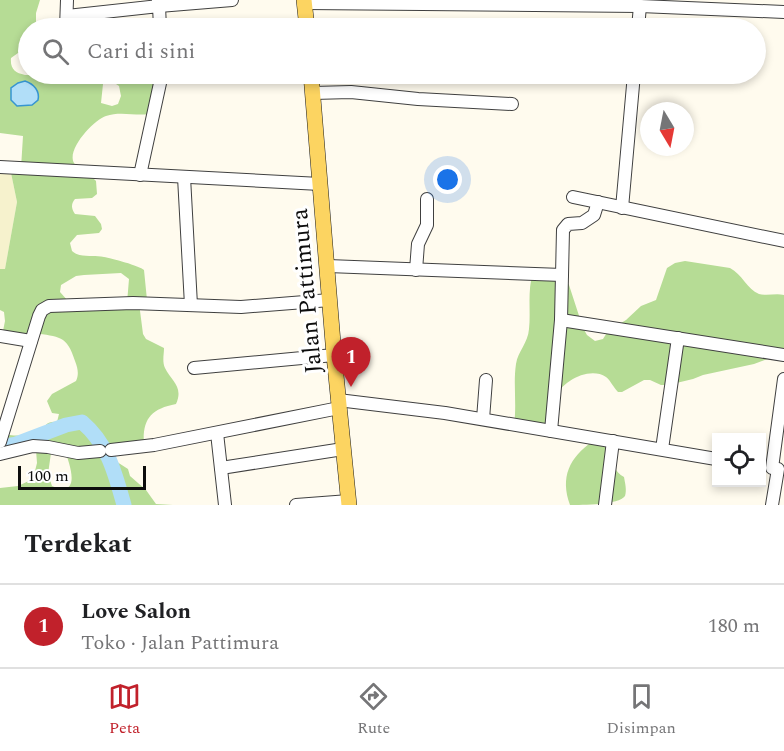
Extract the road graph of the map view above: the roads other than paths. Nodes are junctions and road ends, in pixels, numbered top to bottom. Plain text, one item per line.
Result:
1 (67, 0) edge
2 (232, 0) edge
3 (304, 2) edge
4 (437, 2) edge
5 (158, 3) edge
6 (646, 4) edge
7 (784, 12) edge
8 (66, 18) edge
9 (85, 18) edge
10 (159, 18) edge
11 (306, 18) edge
12 (160, 84) edge
13 (312, 84) edge
14 (633, 84) edge
15 (313, 93) junction
16 (512, 104) dead end
17 (0, 167) edge
18 (140, 175) junction
19 (184, 177) junction
20 (320, 184) junction
21 (573, 197) dead end
22 (427, 199) dead end
23 (598, 202) junction
24 (622, 208) junction
25 (784, 241) edge
26 (328, 266) junction
27 (416, 270) junction
28 (562, 275) junction
29 (330, 300) junction
30 (191, 305) junction
31 (561, 320) junction
32 (0, 336) edge
33 (678, 338) junction
34 (31, 341) junction
35 (334, 355) junction
36 (784, 355) edge
37 (194, 368) dead end
38 (784, 379) edge
39 (486, 380) dead end
40 (338, 404) junction
41 (483, 419) junction
42 (3, 421) edge
43 (552, 431) junction
44 (217, 433) junction
45 (0, 441) edge
46 (613, 441) junction
47 (343, 449) junction
48 (662, 449) junction
49 (0, 454) edge
50 (712, 458) edge
51 (221, 468) junction
52 (774, 469) edge
53 (349, 503) edge
54 (225, 505) edge
55 (296, 505) edge
56 (605, 505) edge
57 (772, 505) edge

1 - 8 street
2 - 5 street
3 - 4 street
3 - 11 main road
4 - 6 street
5 - 9 street
5 - 10 street
6 - 7 street
12 - 18 street
13 - 15 main road, Jalan Pattimura
14 - 24 street
15 - 16 street
15 - 20 main road, Jalan Pattimura
17 - 18 street
18 - 19 street
19 - 20 street
19 - 30 street
20 - 26 main road, Jalan Pattimura
21 - 23 street
22 - 27 street
23 - 24 street
23 - 28 street
24 - 25 street
26 - 27 street
26 - 29 main road, Jalan Pattimura
27 - 28 street
28 - 31 street
29 - 30 street
29 - 35 main road, Jalan Pattimura
30 - 34 street
31 - 33 street
31 - 43 street
32 - 34 street
33 - 36 street
33 - 48 street
34 - 42 street
35 - 37 street
35 - 40 main road, Jalan Pattimura
38 - 52 street
39 - 41 street
40 - 41 street
40 - 44 street
40 - 47 main road, Jalan Pattimura
41 - 43 street
42 - 45 street
43 - 46 street
44 - 49 street
44 - 51 street
46 - 48 street
46 - 56 street
47 - 51 street
47 - 53 main road, Jalan Pattimura
48 - 50 street
51 - 54 street
52 - 57 street
53 - 55 street

